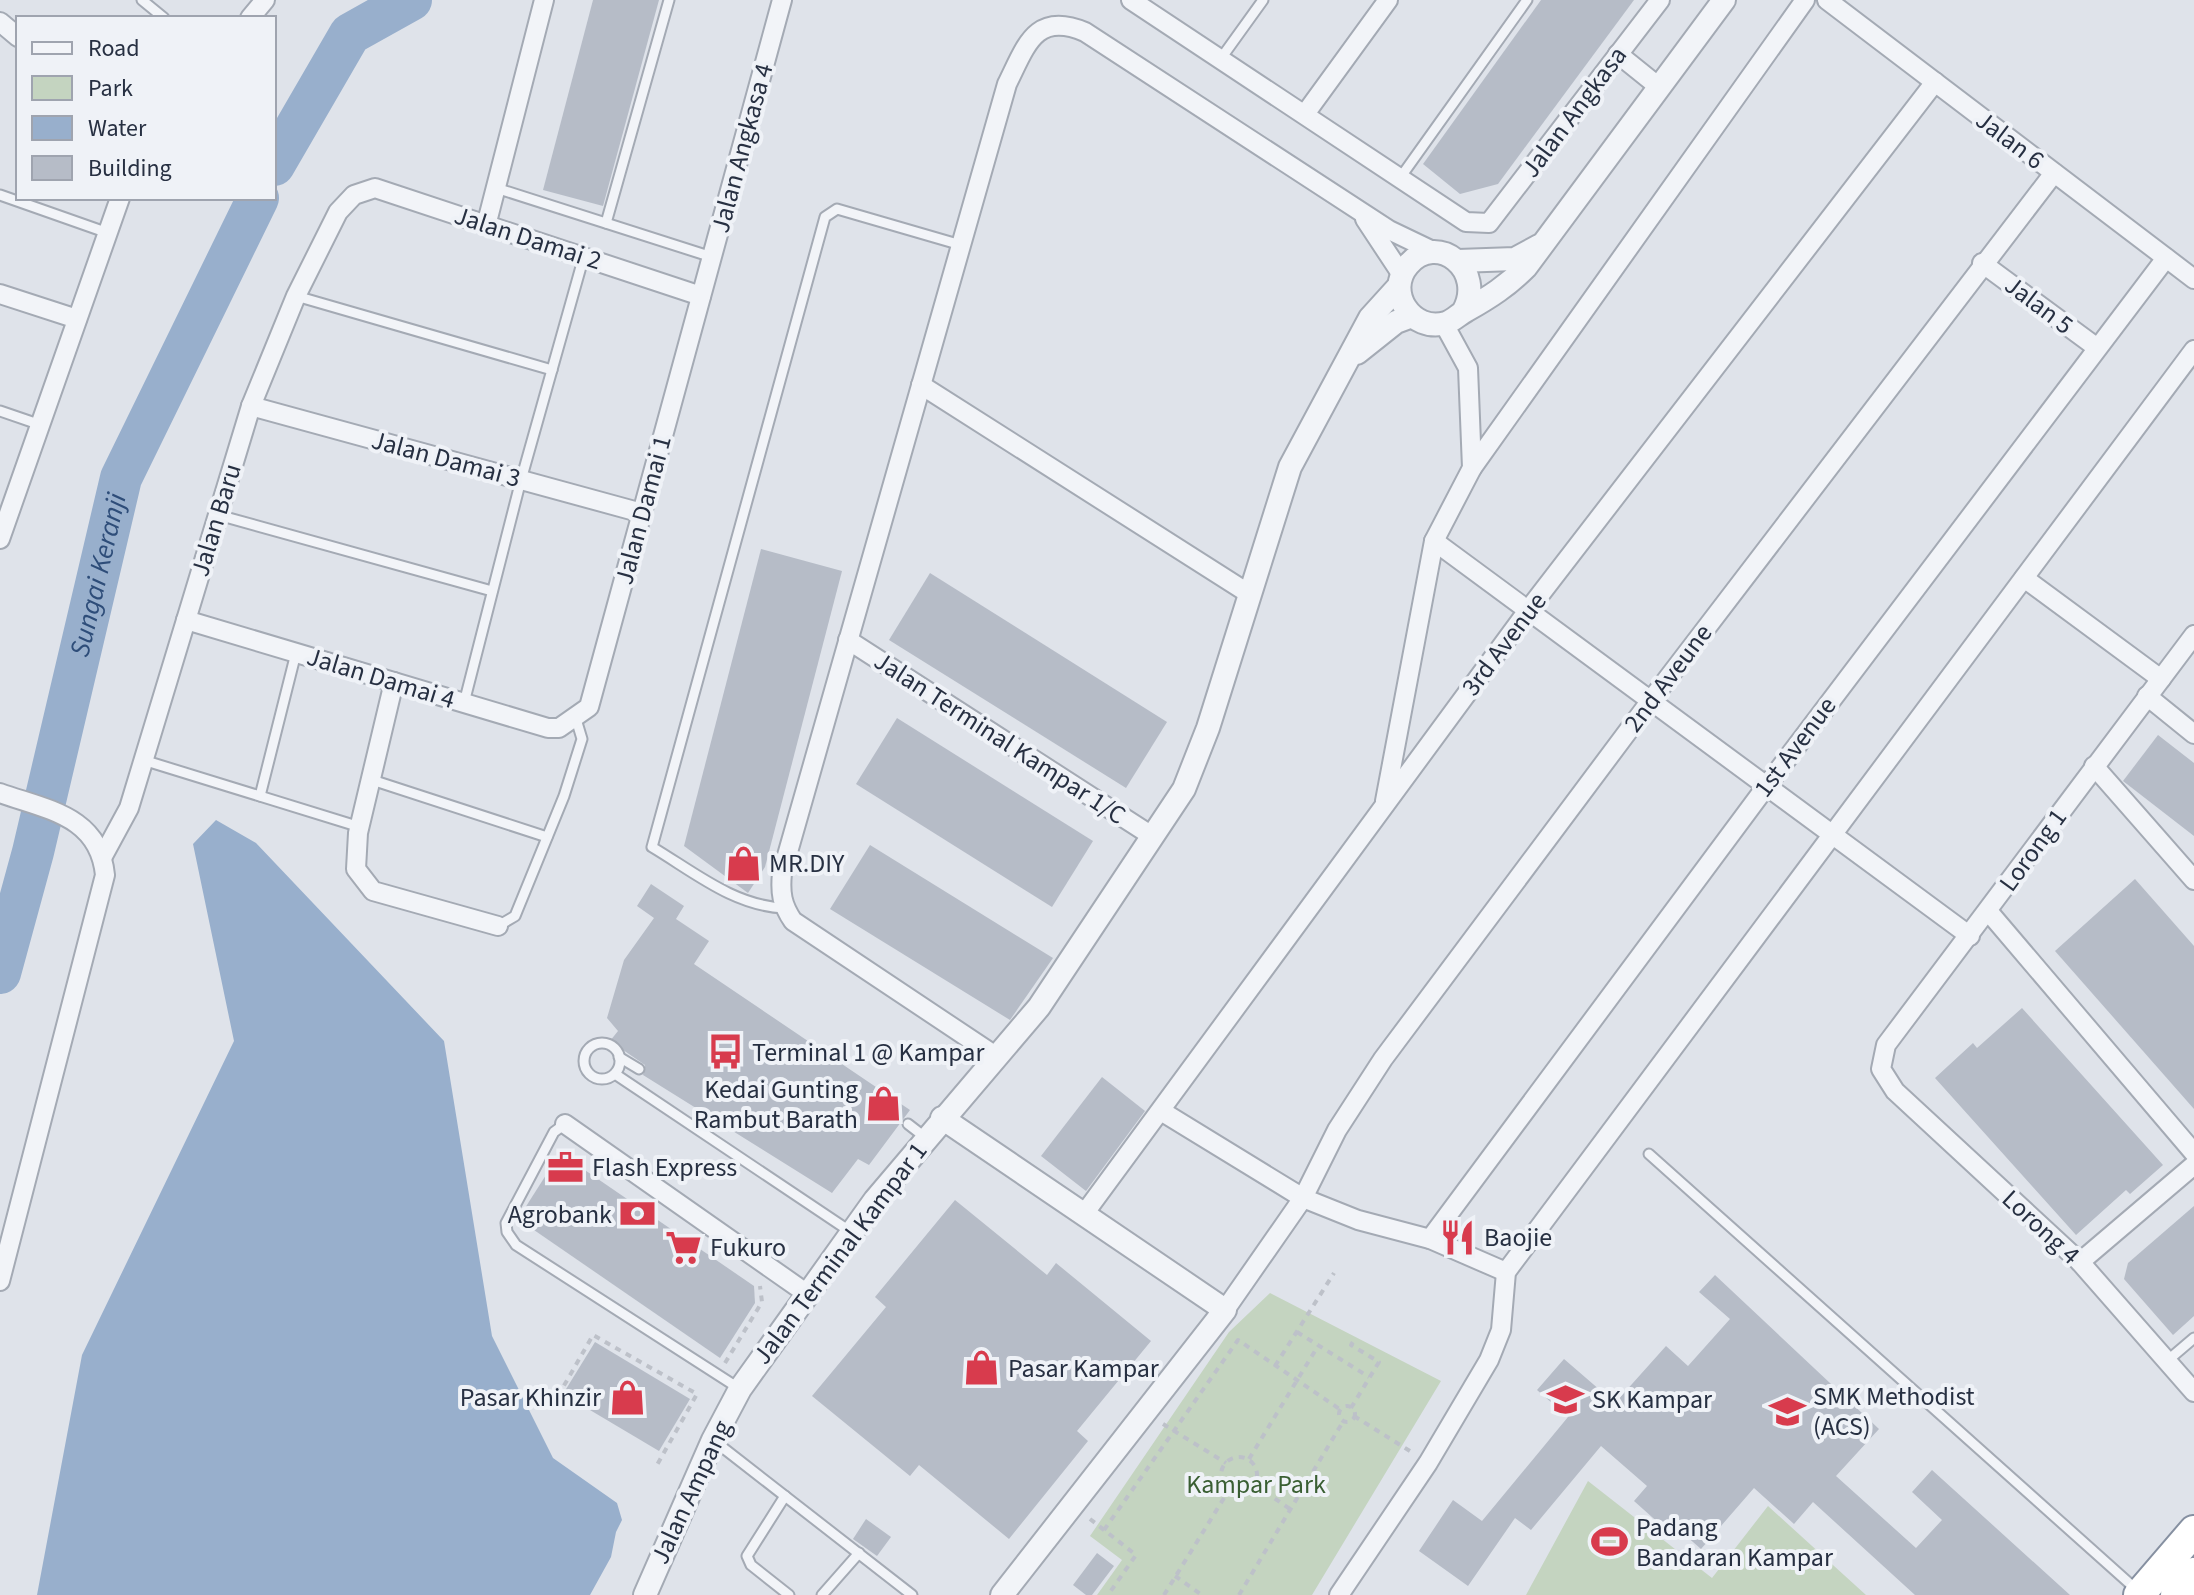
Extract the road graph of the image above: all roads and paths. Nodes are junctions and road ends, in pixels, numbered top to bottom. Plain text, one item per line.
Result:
1 (142, 0) edge
2 (265, 0) edge
3 (544, 0) edge
4 (669, 0) edge
5 (782, 0) edge
6 (1263, 0) edge
7 (1388, 0) edge
8 (1527, 0) edge
9 (1660, 0) edge
10 (1724, 0) edge
11 (1805, 0) edge
12 (1136, 1) edge
13 (1832, 2) edge
14 (162, 16) edge
15 (252, 16) edge
16 (0, 22) edge
17 (16, 35) edge
18 (1618, 54) junction
19 (1222, 57) junction
20 (1935, 82) junction
21 (1659, 87) junction
22 (1305, 114) junction
23 (2054, 173) junction
24 (1400, 178) junction
25 (496, 188) junction
26 (0, 195) edge
27 (354, 195) joint
28 (119, 200) edge
29 (1359, 211) junction
30 (487, 222) junction
31 (606, 223) junction
32 (108, 233) junction
33 (961, 245) junction
34 (1541, 246) junction
35 (584, 256) junction
36 (712, 257) junction
37 (1448, 257) junction
38 (2166, 258) junction
39 (1982, 263) junction
40 (2194, 279) edge
41 (1400, 281) junction
42 (0, 294) edge
43 (296, 296) junction
44 (701, 296) junction
45 (1412, 316) junction
46 (1453, 318) junction
47 (77, 319) junction
48 (2096, 347) junction
49 (2194, 350) edge
50 (1350, 359) junction
51 (552, 370) junction
52 (921, 385) junction
53 (251, 406) junction
54 (0, 411) edge
55 (38, 424) junction
56 (1472, 468) junction
57 (521, 480) junction
58 (642, 513) junction
59 (218, 515) junction
60 (1, 530) edge
61 (1434, 541) junction
62 (2024, 578) junction
63 (492, 591) junction
64 (1251, 595) junction
65 (1529, 609) junction
66 (186, 620) junction
67 (2194, 635) edge
68 (848, 640) junction
69 (296, 653) junction
70 (2161, 679) junction
71 (394, 682) junction
72 (2147, 696) junction
73 (1652, 699) junction
74 (464, 703) junction
75 (576, 719) junction
76 (2194, 734) edge
77 (143, 760) junction
78 (2094, 766) junction
79 (372, 780) junction
80 (1768, 784) junction
81 (0, 793) edge
82 (260, 796) junction
83 (1383, 807) junction
84 (360, 827) junction
85 (1835, 834) junction
86 (1152, 836) junction
87 (547, 837) junction
88 (103, 856) junction
89 (2194, 880) edge
90 (784, 908) junction
91 (1988, 911) junction
92 (498, 926) joint
93 (1970, 936) junction
94 (619, 1057) junction
95 (997, 1057) junction
96 (639, 1069) dead end
97 (1881, 1069) joint
98 (615, 1074) junction
99 (1161, 1111) junction
100 (942, 1118) junction
101 (565, 1124) joint
102 (2194, 1153) edge
103 (1649, 1154) dead end
104 (2194, 1165) edge
105 (1303, 1198) junction
106 (1084, 1214) junction
107 (851, 1232) junction
108 (1430, 1239) junction
109 (2080, 1262) junction
110 (1506, 1272) junction
111 (1334, 1273) dead end
112 (0, 1281) edge
113 (759, 1282) dead end
114 (806, 1293) junction
115 (1225, 1310) junction
116 (1296, 1332) junction
117 (1356, 1337) dead end
118 (2194, 1338) edge
119 (1318, 1346) junction
120 (2167, 1361) junction
121 (1275, 1366) junction
122 (718, 1376) junction
123 (1369, 1377) junction
124 (1297, 1381) junction
125 (740, 1389) junction
126 (2194, 1392) edge
127 (558, 1396) dead end
128 (1351, 1408) junction
129 (1341, 1410) junction
130 (1145, 1413) junction
131 (1354, 1416) junction
132 (1344, 1420) junction
133 (1174, 1430) junction
134 (713, 1440) junction
135 (1249, 1459) junction
136 (1226, 1463) junction
137 (1428, 1463) junction
138 (657, 1465) dead end
139 (1255, 1485) junction
140 (1229, 1490) junction
141 (785, 1496) junction
142 (1072, 1505) junction
143 (1290, 1509) junction
144 (1104, 1530) junction
145 (2194, 1531) edge
146 (859, 1553) junction
147 (2194, 1573) edge
148 (1175, 1576) junction
149 (1010, 1592) edge
150 (2140, 1594) edge
151 (645, 1595) edge
152 (789, 1595) edge
153 (822, 1595) edge
154 (912, 1595) edge
155 (1108, 1595) edge
156 (1164, 1595) edge
157 (1202, 1595) edge
158 (1239, 1595) edge
159 (1339, 1595) edge
160 (2176, 1595) edge

1 - 14 lane
2 - 15 street
3 - 25 street
4 - 31 lane
5 - 36 street, Jalan Angkasa 4
6 - 19 lane
7 - 22 street
8 - 24 lane
9 - 18 street, Jalan Angkasa
10 - 21 street
11 - 56 street
12 - 19 street
13 - 20 street, Jalan 6
16 - 17 street
18 - 21 street
18 - 24 street, Jalan Angkasa
19 - 22 street
20 - 23 street, Jalan 6
20 - 65 street, 3rd Avenue
21 - 34 street
22 - 24 street
23 - 38 street, Jalan 6
23 - 39 street, 2nd Aveune
25 - 30 street
25 - 31 lane
26 - 32 lane
27 - 30 street, Jalan Damai 2
27 - 43 street, Jalan Baru
28 - 32 street
29 - 33 street
29 - 37 street
29 - 41 street
30 - 35 street, Jalan Damai 2
31 - 36 lane
32 - 47 street
33 - 52 street
33 - 90 lane
34 - 37 street
34 - 46 street
35 - 44 street, Jalan Damai 2
35 - 51 lane
36 - 44 street, Jalan Angkasa 4
37 - 41 street
37 - 46 street
38 - 40 street, Jalan 6
38 - 48 street, 1st Avenue
39 - 48 street, Jalan 5
39 - 73 street, 2nd Aveune
41 - 45 street
41 - 50 street, Jalan Terminal Kampar 1
42 - 47 street
43 - 51 lane
43 - 53 street, Jalan Baru
44 - 58 street, Jalan Damai 1
45 - 46 street
45 - 50 street
46 - 56 street
47 - 55 street
48 - 80 street, 1st Avenue
49 - 62 street
50 - 64 street, Jalan Terminal Kampar 1
51 - 57 lane
52 - 64 street
52 - 68 street
53 - 57 street, Jalan Damai 3
53 - 59 street, Jalan Baru
54 - 55 lane
55 - 60 street
56 - 61 street
57 - 58 street, Jalan Damai 3
57 - 63 lane
58 - 75 street, Jalan Damai 1
59 - 63 lane
59 - 66 street, Jalan Baru
61 - 65 street
61 - 83 street
62 - 70 street
62 - 85 street
63 - 74 lane
64 - 86 street, Jalan Terminal Kampar 1
65 - 73 street
65 - 83 street, 3rd Avenue
66 - 69 street, Jalan Damai 4
66 - 77 street, Jalan Baru
67 - 70 street, Lorong 1
68 - 86 street, Jalan Terminal Kampar 1/C
68 - 90 street
69 - 71 street, Jalan Damai 4
69 - 82 lane
70 - 72 street, Lorong 1
71 - 74 street, Jalan Damai 4
71 - 79 street
72 - 76 street
72 - 78 street, Lorong 1
73 - 80 street
73 - 105 street, 2nd Aveune
74 - 75 street, Jalan Damai 4
75 - 87 lane
77 - 82 lane
77 - 88 street, Jalan Baru
78 - 89 street
78 - 91 street, Lorong 1
79 - 84 street
79 - 87 lane
80 - 85 street
80 - 108 street, 1st Avenue
81 - 88 street
82 - 84 lane
83 - 99 street, 3rd Avenue
84 - 92 street
85 - 93 street
85 - 110 street
86 - 95 street, Jalan Terminal Kampar 1
87 - 92 lane
88 - 112 street, Jalan Baru
90 - 95 street
91 - 93 street, Lorong 1
91 - 102 street
93 - 97 street, Lorong 1
94 - 96 lane
94 - 98 lane
94 - 98 lane
95 - 100 street, Jalan Terminal Kampar 1
97 - 109 street, Lorong 4
98 - 107 lane
99 - 105 street
99 - 106 street, 3rd Avenue
100 - 106 street
100 - 107 street, Jalan Terminal Kampar 1
101 - 114 street
101 - 122 lane
103 - 150 lane
104 - 109 street
105 - 108 street
105 - 115 street, 2nd Aveune
106 - 115 street
107 - 114 street, Jalan Terminal Kampar 1
108 - 110 street
109 - 120 street, Lorong 4
110 - 137 street
111 - 116 path
113 - 122 path
114 - 125 street, Jalan Terminal Kampar 1
115 - 130 street
116 - 119 path
116 - 121 path
117 - 123 path
118 - 120 lane
119 - 123 path
119 - 124 path
120 - 126 street, Lorong 4
121 - 124 path
121 - 133 path
122 - 125 lane
123 - 128 path
124 - 129 path
124 - 135 path
125 - 134 street, Jalan Ampang
127 - 138 path
128 - 129 path
128 - 131 path
129 - 132 path
130 - 133 path
130 - 142 street
131 - 132 path
131 - 137 path
132 - 143 path
133 - 136 path
133 - 144 path
134 - 141 lane
134 - 151 street, Jalan Ampang
135 - 136 path
135 - 139 path
136 - 140 path
137 - 159 street
139 - 140 path
139 - 143 path
140 - 148 path
141 - 146 lane
141 - 152 lane
142 - 144 path
142 - 149 street
143 - 158 path
144 - 155 path
145 - 150 highway
146 - 153 lane
146 - 154 lane
147 - 160 highway
148 - 156 path
148 - 157 path

